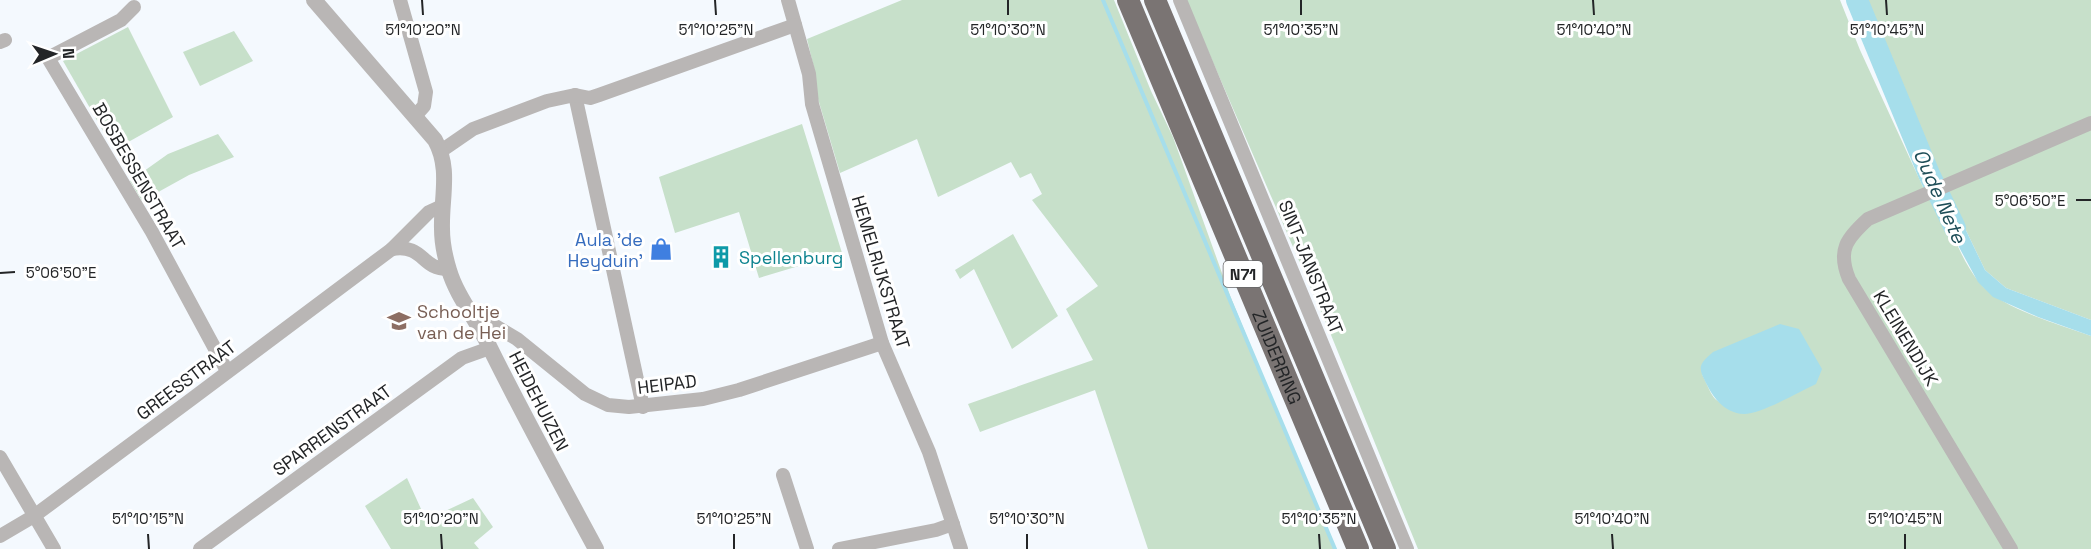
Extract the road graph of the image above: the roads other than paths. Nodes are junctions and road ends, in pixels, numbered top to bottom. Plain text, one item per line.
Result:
1 (314, 0) edge
2 (400, 0) edge
3 (788, 0) edge
4 (1128, 0) edge
5 (1155, 0) edge
6 (1180, 0) edge
7 (134, 7) dead end
8 (795, 24) junction
9 (575, 95) junction
10 (415, 116) junction
11 (2091, 123) edge
12 (441, 151) junction
13 (442, 206) junction
14 (392, 249) junction
15 (448, 269) junction
16 (476, 320) junction
17 (882, 343) junction
18 (490, 348) junction
19 (227, 371) junction
20 (643, 406) junction
21 (0, 457) edge
22 (783, 476) dead end
23 (34, 516) junction
24 (953, 524) junction
25 (0, 536) edge
26 (54, 549) edge
27 (200, 549) edge
28 (596, 549) edge
29 (807, 549) edge
30 (839, 549) edge
31 (961, 549) edge
32 (1358, 549) edge
33 (1385, 549) edge
34 (1407, 549) edge
35 (2011, 549) edge

1 - 10 street, HEIDEHUIZEN
2 - 10 street
3 - 8 street, HEMELRIJKSTRAAT
4 - 32 highway, ZUIDERRING / N71
5 - 33 highway, ZUIDERRING / N71
6 - 34 street, SINT-JANSTRAAT
7 - 19 street, BOSBESSENSTRAAT
8 - 9 street
8 - 17 street, HEMELRIJKSTRAAT
9 - 12 street
9 - 20 street
10 - 12 street, HEIDEHUIZEN
11 - 35 street, KLEINENDIJK
12 - 13 street, HEIDEHUIZEN
13 - 14 street, GREESSTRAAT
13 - 15 street, HEIDEHUIZEN
14 - 15 street
14 - 19 street, GREESSTRAAT
15 - 16 street, HEIDEHUIZEN
16 - 18 street, HEIDEHUIZEN
16 - 20 street, HEIPAD
17 - 20 street, HEIPAD
17 - 24 street, HEMELRIJKSTRAAT
18 - 27 street, SPARRENSTRAAT
18 - 28 street, HEIDEHUIZEN
19 - 23 street, GREESSTRAAT
21 - 23 street
22 - 29 street
23 - 25 street, GREESSTRAAT
23 - 26 street
24 - 30 street
24 - 31 street, HEMELRIJKSTRAAT

